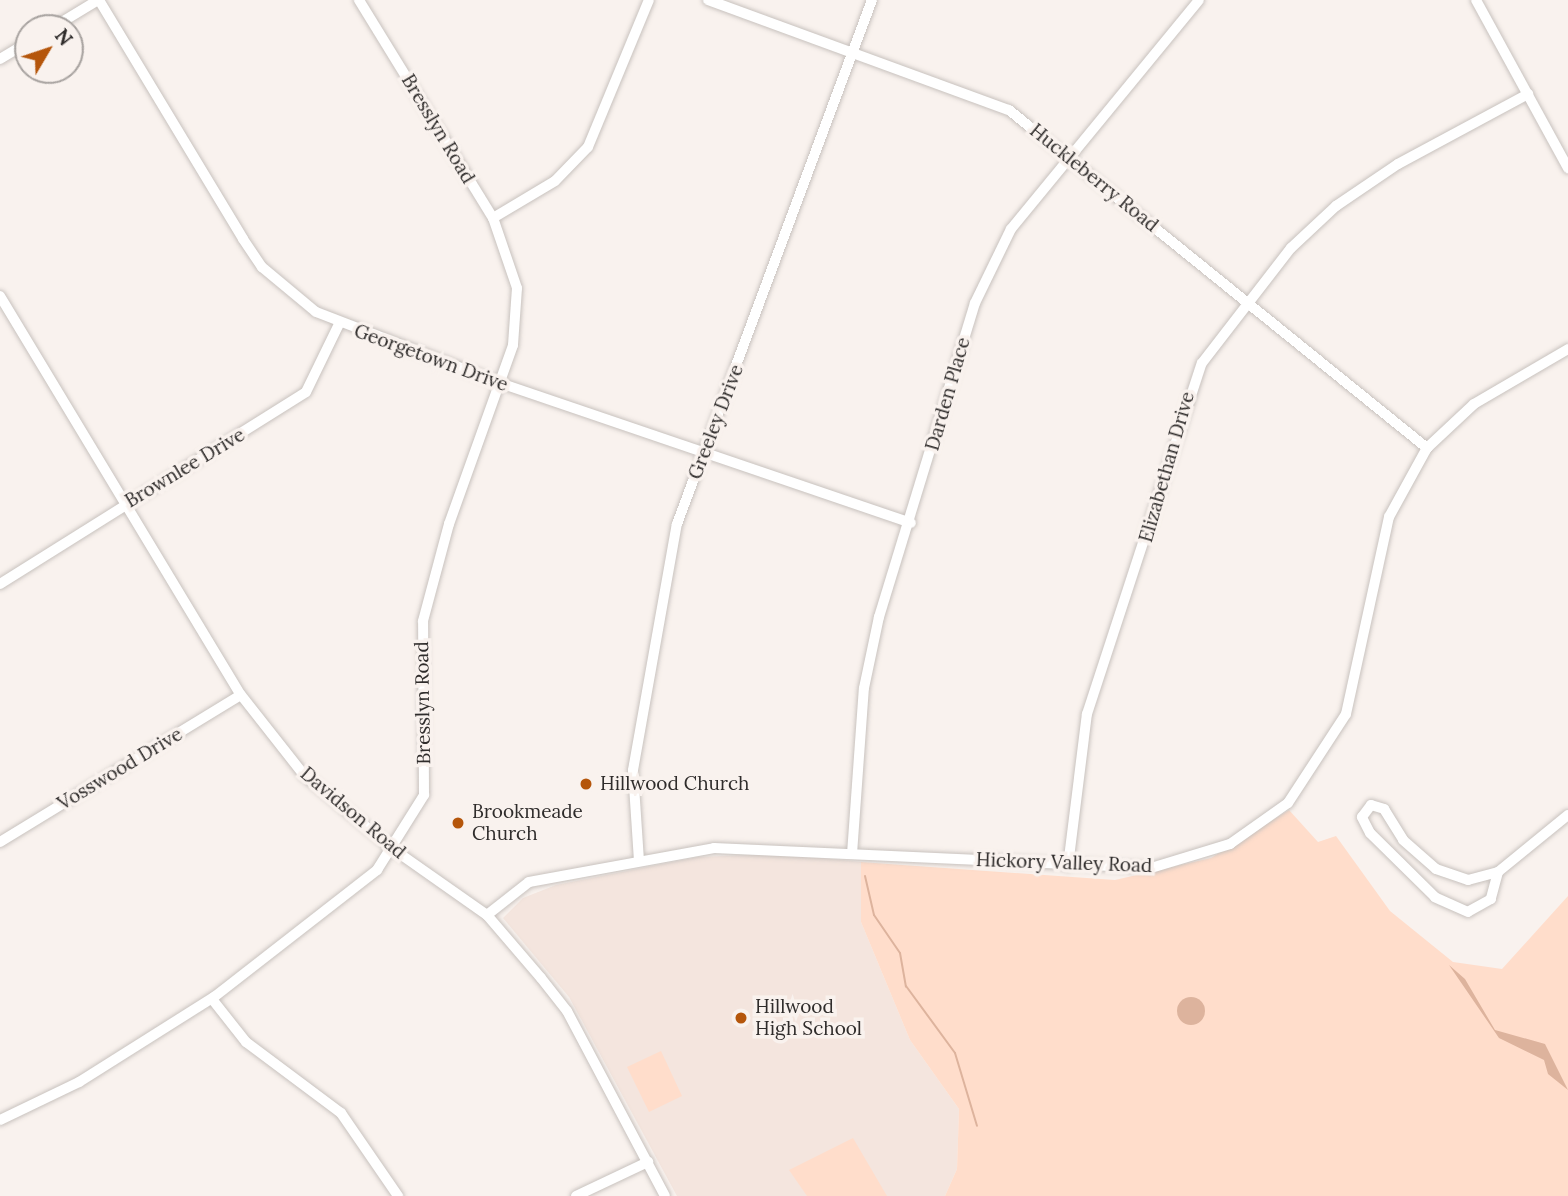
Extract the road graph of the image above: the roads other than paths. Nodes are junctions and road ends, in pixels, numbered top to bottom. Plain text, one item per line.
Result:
1 (99, 0) edge
2 (359, 0) edge
3 (649, 0) edge
4 (708, 0) edge
5 (872, 0) edge
6 (1199, 0) edge
7 (1476, 0) edge
8 (76, 14) edge
9 (852, 50) junction
10 (1528, 94) junction
11 (1068, 156) junction
12 (1568, 168) edge
13 (493, 218) junction
14 (2, 303) edge
15 (1249, 304) junction
16 (338, 324) junction
17 (1568, 349) edge
18 (500, 383) junction
19 (1427, 448) junction
20 (704, 455) junction
21 (127, 503) junction
22 (911, 523) junction
23 (0, 584) edge
24 (241, 695) junction
25 (1568, 815) edge
26 (0, 842) edge
27 (393, 849) junction
28 (852, 854) junction
29 (639, 861) junction
30 (1068, 866) junction
31 (1436, 869) junction
32 (1498, 872) junction
33 (1424, 888) junction
34 (487, 915) junction
35 (212, 999) junction
36 (0, 1120) edge
37 (648, 1162) junction
38 (398, 1196) edge
39 (576, 1196) edge
40 (665, 1196) edge

1 - 8 street
1 - 16 street, Georgetown Drive
2 - 13 street, Bresslyn Road
3 - 13 street
4 - 9 street, Huckleberry Road
5 - 9 street, Greeley Drive
6 - 11 street, Darden Place
7 - 10 street
9 - 11 street, Huckleberry Road
9 - 20 street, Greeley Drive
10 - 12 street
10 - 15 street, Elizabethan Drive
11 - 15 street, Huckleberry Road
11 - 22 street, Darden Place
13 - 18 street, Bresslyn Road
14 - 21 street, Davidson Road
15 - 19 street, Huckleberry Road
15 - 30 street, Elizabethan Drive
16 - 18 street, Georgetown Drive
16 - 21 street, Brownlee Drive
17 - 19 street, Hickory Valley Road
18 - 20 street, Georgetown Drive
18 - 27 street, Bresslyn Road
19 - 30 street, Hickory Valley Road
20 - 22 street, Georgetown Drive
20 - 29 street, Greeley Drive
21 - 23 street, Brownlee Drive
21 - 24 street, Davidson Road
22 - 28 street, Darden Place
24 - 26 street, Vosswood Drive
24 - 27 street, Davidson Road
25 - 32 street
27 - 34 street, Davidson Road
27 - 35 street, Bresslyn Road
28 - 29 street, Hickory Valley Road
28 - 30 street, Hickory Valley Road
29 - 34 street, Hickory Valley Road
31 - 32 street
31 - 33 street
31 - 33 street
32 - 33 street
34 - 37 street, Davidson Road
35 - 36 street, Bresslyn Road
35 - 38 street
37 - 39 street
37 - 40 street, Davidson Road

